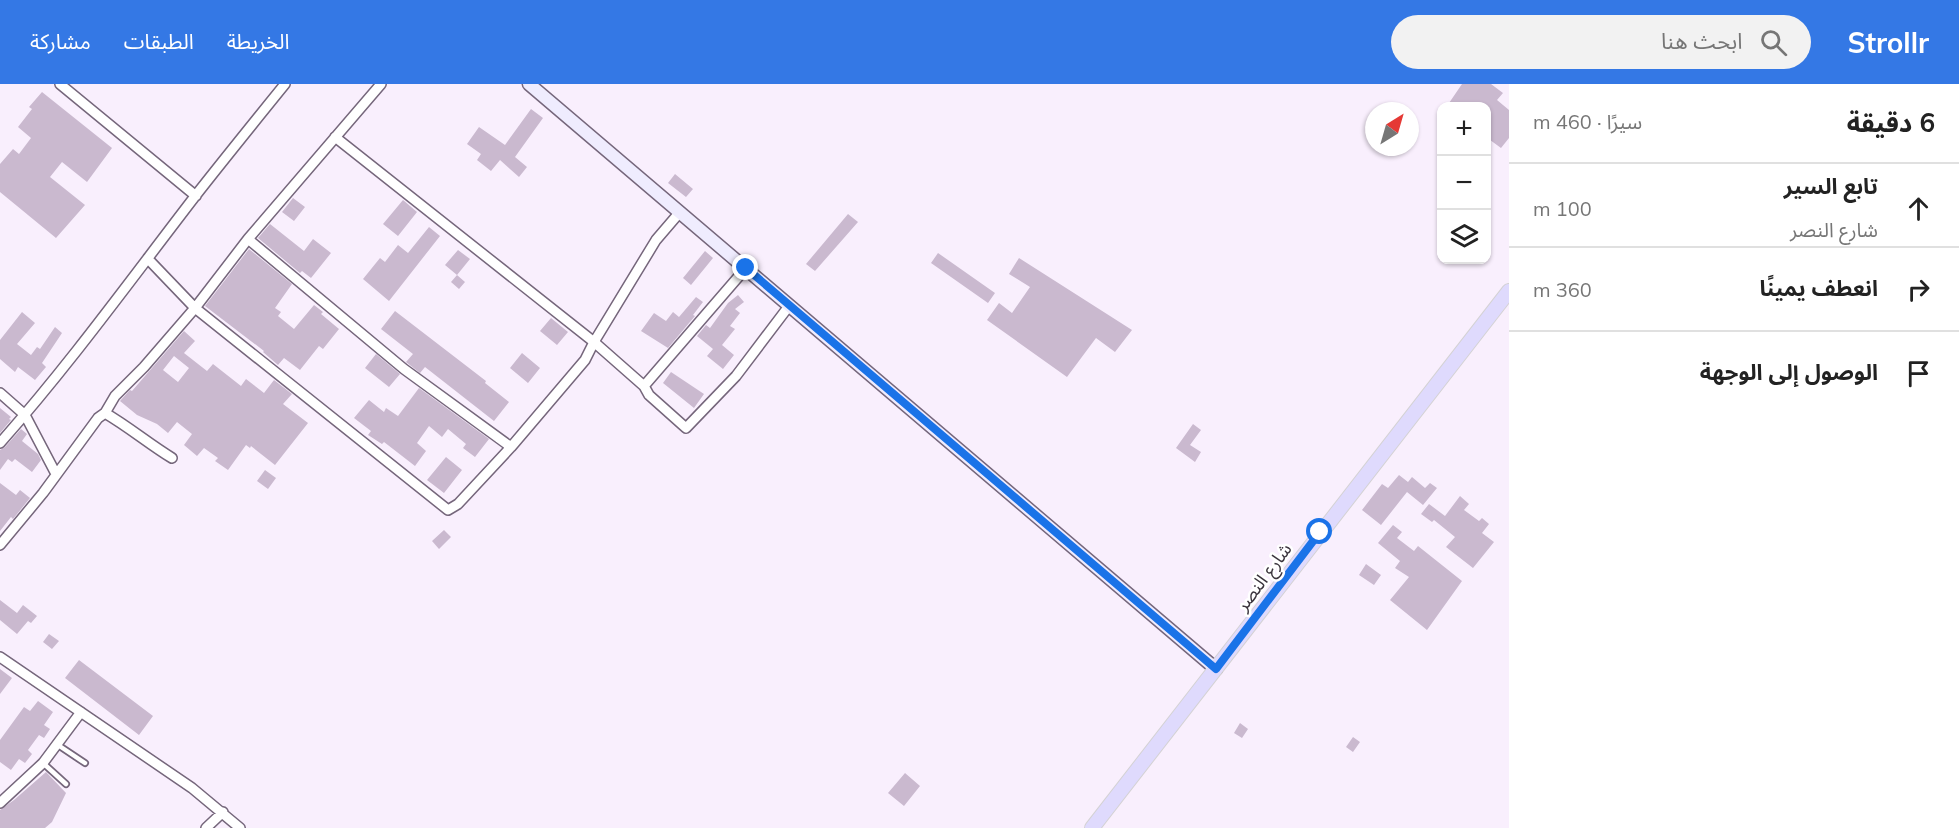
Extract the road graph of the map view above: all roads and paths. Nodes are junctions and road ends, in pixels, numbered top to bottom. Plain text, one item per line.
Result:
1 (60, 84) edge
2 (285, 84) edge
3 (381, 84) edge
4 (528, 84) edge
5 (335, 137) junction
6 (196, 196) junction
7 (680, 212) junction
8 (248, 239) junction
9 (148, 260) junction
10 (746, 268) junction
11 (1509, 291) edge
12 (789, 306) junction
13 (195, 308) junction
14 (594, 342) junction
15 (644, 386) junction
16 (0, 393) edge
17 (105, 413) junction
18 (25, 415) junction
19 (0, 443) edge
20 (511, 447) junction
21 (172, 458) dead end
22 (56, 474) junction
23 (0, 545) edge
24 (0, 657) edge
25 (1216, 669) junction
26 (81, 712) junction
27 (58, 745) junction
28 (44, 763) junction
29 (85, 764) dead end
30 (66, 784) dead end
31 (0, 803) edge
32 (223, 812) junction
33 (1097, 826) edge
34 (206, 828) edge
35 (240, 828) edge

1 - 6 street
2 - 6 street
3 - 5 street
4 - 7 street
5 - 8 street
5 - 14 street
6 - 9 street
7 - 10 street
7 - 14 street
8 - 13 street
8 - 20 street
9 - 13 street
9 - 18 street
10 - 12 street
10 - 15 street
11 - 25 main road, شارع النصر
12 - 15 street
12 - 25 street
13 - 17 street
13 - 20 street
14 - 15 street
14 - 20 street
16 - 18 street
17 - 21 street
17 - 22 street
18 - 19 street
18 - 22 street
22 - 23 street
24 - 26 street
25 - 33 main road, شارع النصر
26 - 27 street
26 - 32 street
27 - 28 street
27 - 29 lane
28 - 30 lane
28 - 31 street
32 - 34 street
32 - 35 street

